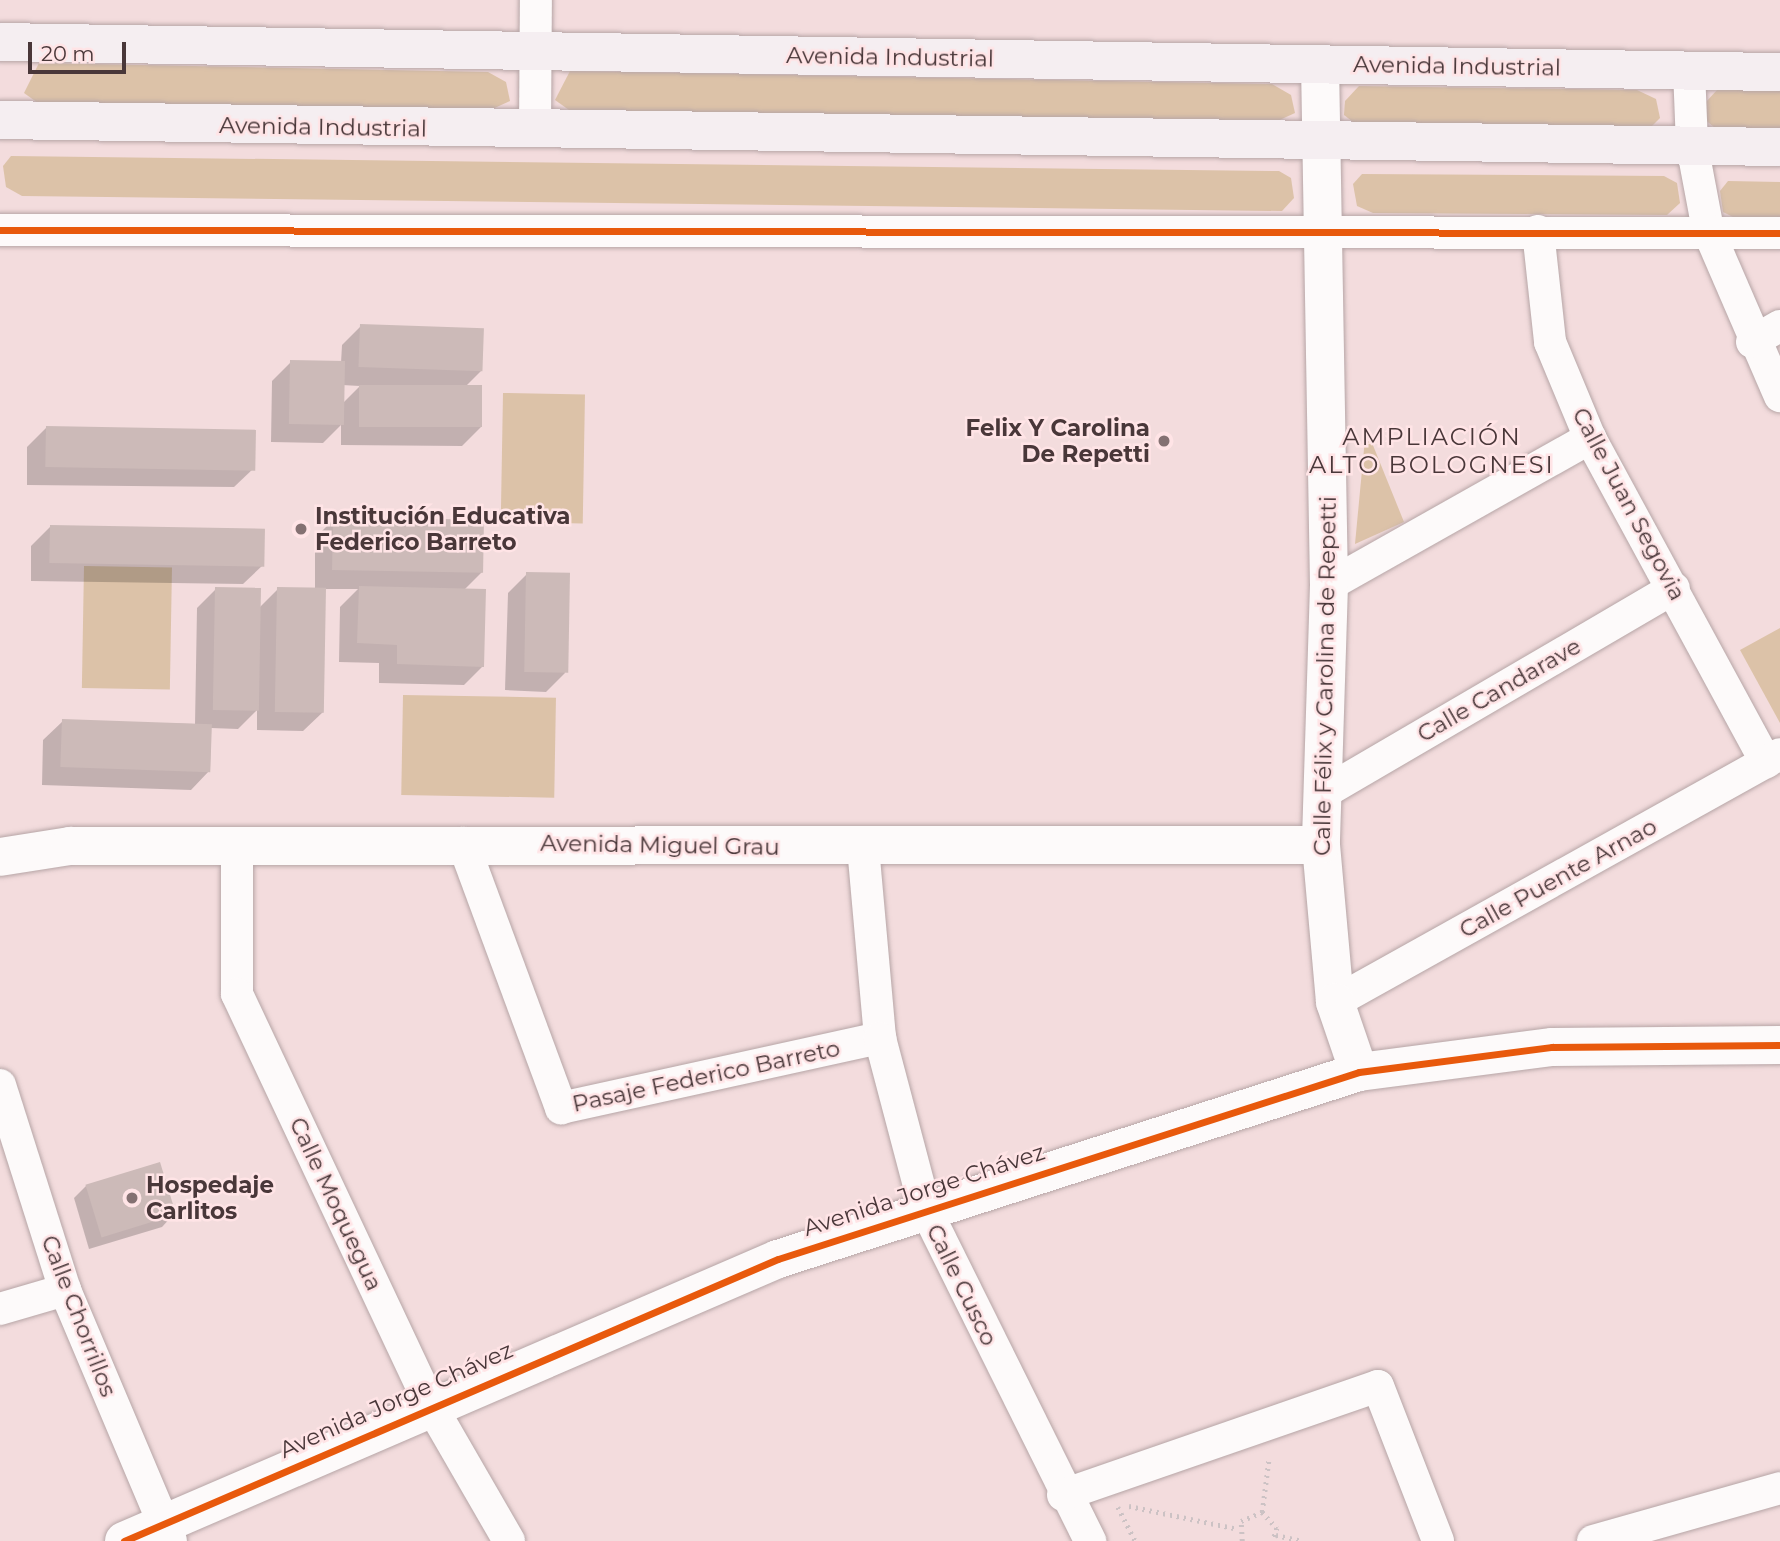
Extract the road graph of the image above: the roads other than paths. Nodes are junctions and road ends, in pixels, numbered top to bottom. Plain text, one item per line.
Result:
1 (536, 0) edge
2 (0, 42) edge
3 (536, 51) junction
4 (1320, 64) junction
5 (1689, 70) junction
6 (1780, 72) edge
7 (0, 120) edge
8 (535, 129) junction
9 (1322, 140) junction
10 (1692, 145) junction
11 (1780, 147) edge
12 (1321, 229) junction
13 (0, 230) edge
14 (1708, 230) junction
15 (1538, 231) junction
16 (1780, 233) edge
17 (1780, 326) edge
18 (1752, 342) junction
19 (1780, 396) edge
20 (1590, 438) junction
21 (1329, 585) junction
22 (1674, 589) junction
23 (1773, 758) edge
24 (1325, 792) junction
25 (463, 843) junction
26 (1321, 845) junction
27 (237, 847) junction
28 (863, 847) junction
29 (0, 858) edge
30 (1335, 1002) junction
31 (880, 1038) junction
32 (1780, 1045) edge
33 (1359, 1072) junction
34 (0, 1085) edge
35 (925, 1208) junction
36 (65, 1290) junction
37 (0, 1309) edge
38 (430, 1404) junction
39 (1780, 1488) edge
40 (1063, 1495) junction
41 (1676, 1530) edge
42 (167, 1532) edge
43 (124, 1541) edge
44 (509, 1541) edge
45 (1090, 1541) edge
46 (1438, 1541) edge
47 (1593, 1541) edge

1 - 3 street
2 - 3 main road, Avenida Industrial
3 - 4 main road, Avenida Industrial
3 - 8 street
4 - 5 main road, Avenida Industrial
4 - 9 street, Calle Félix y Carolina de Repetti
5 - 6 main road, Avenida Industrial
5 - 10 street
7 - 8 main road, Avenida Industrial
8 - 9 main road, Avenida Industrial
9 - 10 main road, Avenida Industrial
9 - 12 street, Calle Félix y Carolina de Repetti
10 - 11 main road, Avenida Industrial
10 - 14 street
12 - 13 street
12 - 15 street
12 - 21 street, Calle Félix y Carolina de Repetti
14 - 15 street
14 - 16 street
14 - 18 street
15 - 20 street, Calle Juan Segovia
17 - 18 street
18 - 19 street
20 - 21 street
20 - 22 street, Calle Juan Segovia
21 - 24 street, Calle Félix y Carolina de Repetti
22 - 23 street, Calle Juan Segovia
22 - 24 street, Calle Candarave
23 - 30 street, Calle Puente Arnao
24 - 26 street, Calle Félix y Carolina de Repetti
25 - 27 street, Avenida Miguel Grau
25 - 28 street, Avenida Miguel Grau
25 - 31 street, Pasaje Federico Barreto
26 - 28 street, Avenida Miguel Grau
26 - 30 street, Calle Félix y Carolina de Repetti
27 - 29 street, Avenida Miguel Grau
27 - 38 street, Calle Moquegua
28 - 31 street, Calle Cusco
30 - 33 street, Calle Félix y Carolina de Repetti
31 - 35 street, Calle Cusco
32 - 33 street, Avenida Jorge Chávez
33 - 35 street, Avenida Jorge Chávez
34 - 36 street, Calle Chorrillos
35 - 38 street, Avenida Jorge Chávez
35 - 40 street, Calle Cusco
36 - 37 street
36 - 42 street, Calle Chorrillos
38 - 42 street, Avenida Jorge Chávez
38 - 44 street, Calle Moquegua
39 - 41 street
40 - 45 street, Calle Cusco
40 - 46 street
41 - 47 street
42 - 43 street, Avenida Jorge Chávez

